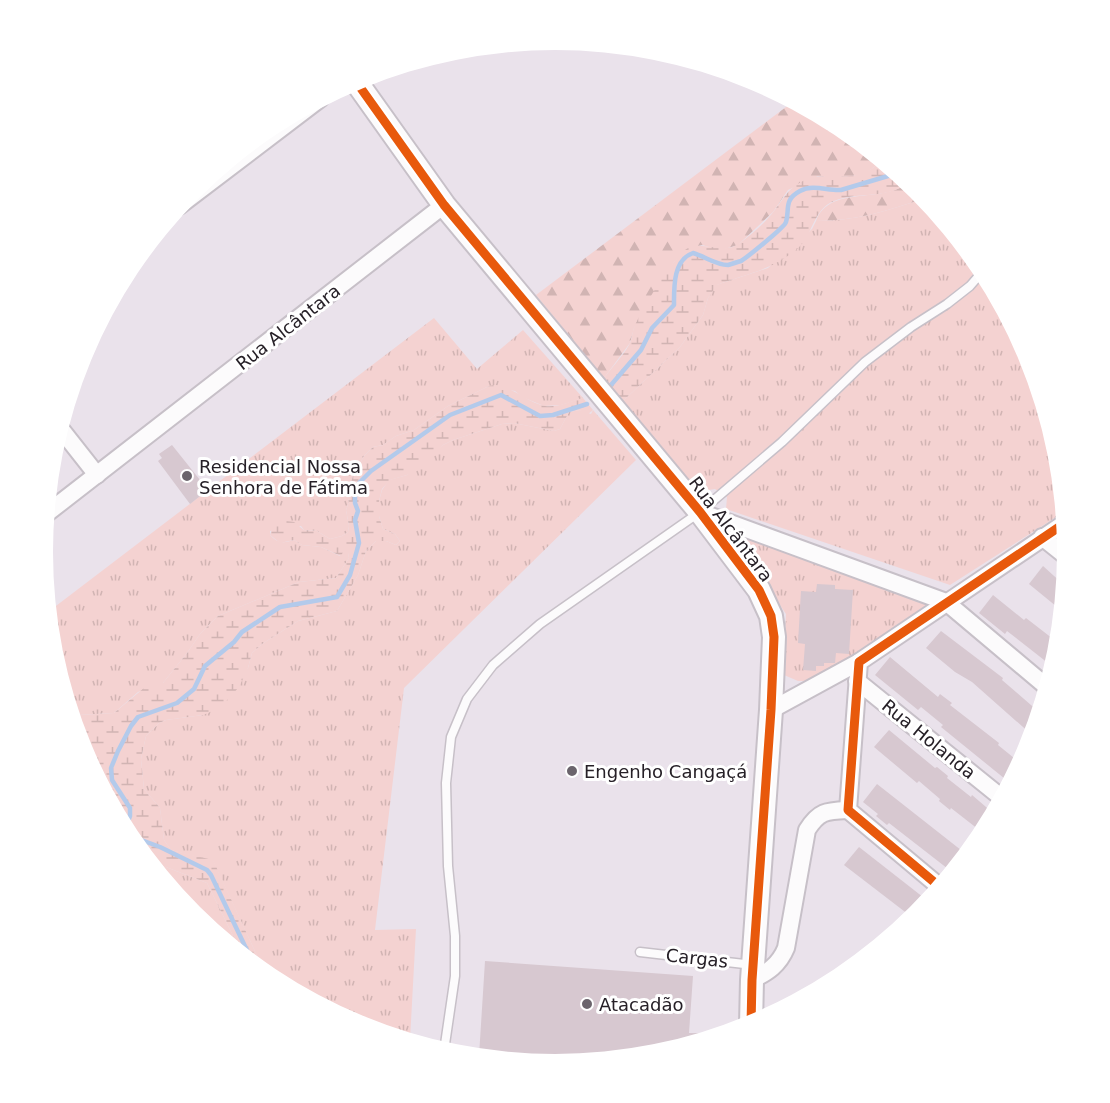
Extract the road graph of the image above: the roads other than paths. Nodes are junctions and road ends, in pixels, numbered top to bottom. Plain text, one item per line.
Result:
1 (361, 89) edge
2 (444, 205) junction
3 (976, 279) edge
4 (67, 437) edge
5 (97, 475) junction
6 (55, 507) edge
7 (700, 512) junction
8 (1056, 528) edge
9 (1042, 537) junction
10 (1057, 549) edge
11 (946, 602) junction
12 (859, 662) junction
13 (857, 681) junction
14 (1040, 681) edge
15 (771, 710) junction
16 (995, 792) edge
17 (848, 810) junction
18 (933, 881) edge
19 (640, 952) dead end
20 (753, 973) junction
21 (751, 1013) edge
22 (445, 1041) edge

1 - 2 street
2 - 5 street, Rua Alcântara
2 - 7 street, Rua Alcântara
3 - 7 lane
4 - 5 street
5 - 6 street, Rua Alcântara
7 - 11 street
7 - 15 street, Rua Alcântara
7 - 22 lane
8 - 9 street
9 - 10 street
9 - 11 street
11 - 12 street
11 - 14 street
12 - 13 street
12 - 15 street
13 - 16 street, Rua Holanda
13 - 17 street
15 - 20 street, Rua Alcântara
17 - 18 street
17 - 20 street
19 - 20 lane, Cargas
20 - 21 street, Rua Alcântara

